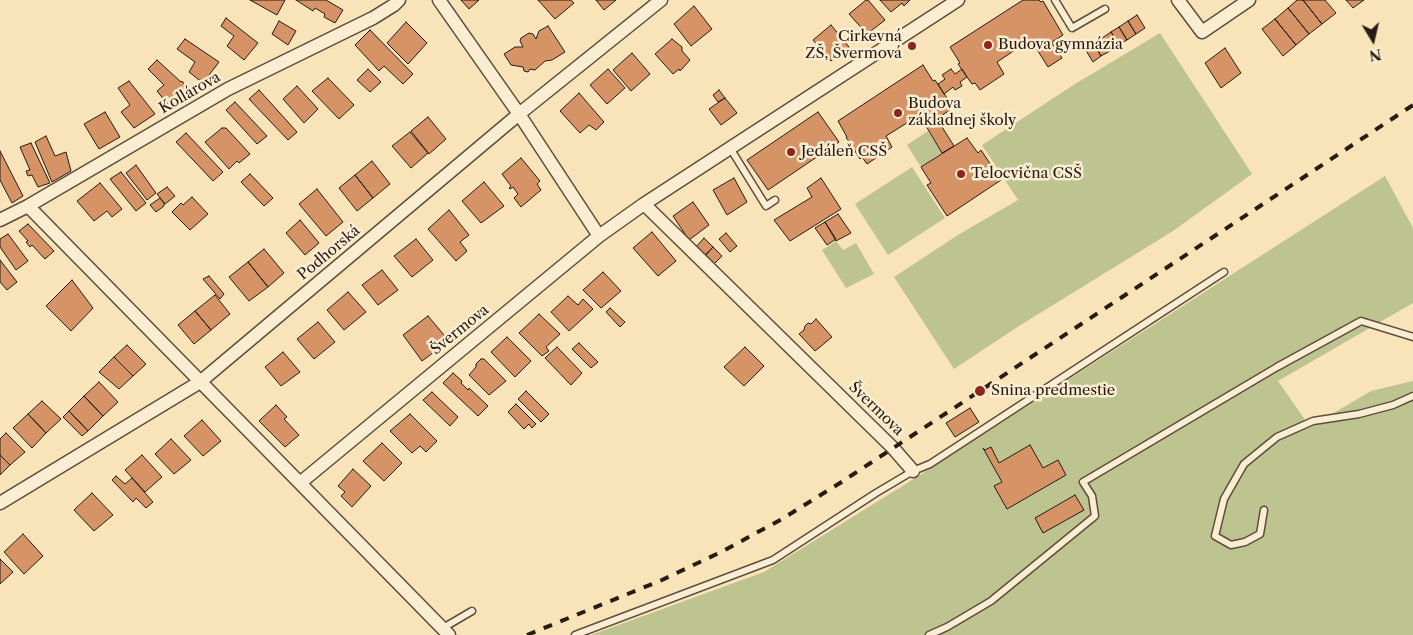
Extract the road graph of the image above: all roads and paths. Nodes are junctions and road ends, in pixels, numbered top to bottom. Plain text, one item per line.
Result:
1 (399, 0) edge
2 (439, 0) edge
3 (661, 0) edge
4 (958, 0) edge
5 (1055, 0) edge
6 (1178, 0) edge
7 (1248, 0) edge
8 (1105, 9) dead end
9 (519, 114) junction
10 (730, 148) junction
11 (775, 200) dead end
12 (644, 204) junction
13 (28, 206) junction
14 (0, 220) edge
15 (599, 236) junction
16 (1224, 272) dead end
17 (1413, 337) edge
18 (200, 382) junction
19 (1413, 396) edge
20 (913, 471) junction
21 (300, 482) junction
22 (0, 503) edge
23 (1264, 510) dead end
24 (472, 611) dead end
25 (446, 631) edge
26 (575, 635) edge
27 (929, 635) edge

1 - 13 street, Kollárova
2 - 9 street
3 - 9 street, Podhorská
4 - 10 street, Švermova
5 - 8 lane
6 - 7 street
9 - 15 street
9 - 18 street, Podhorská
10 - 11 lane
10 - 12 street, Švermova
12 - 15 street, Švermova
12 - 20 street, Švermova
13 - 14 street, Kollárova
13 - 18 street
15 - 21 street, Švermova
16 - 20 lane
17 - 27 lane
18 - 21 street
18 - 22 street, Podhorská
19 - 23 lane
20 - 26 lane
21 - 25 street
24 - 25 lane

